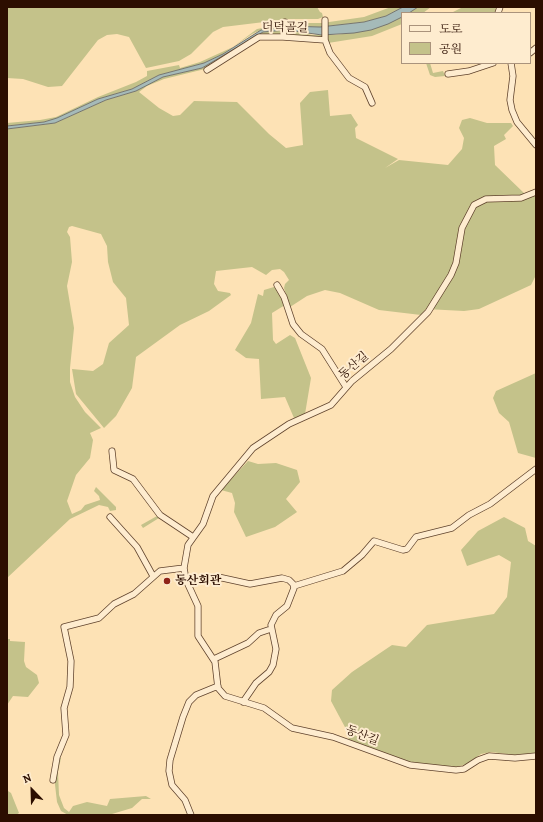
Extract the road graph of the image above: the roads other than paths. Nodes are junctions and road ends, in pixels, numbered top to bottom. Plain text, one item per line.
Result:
1 (325, 21) dead end
2 (284, 23) dead end
3 (283, 36) junction
4 (325, 39) junction
5 (490, 64) edge
6 (511, 64) edge
7 (207, 70) dead end
8 (448, 74) dead end
9 (372, 103) dead end
10 (536, 145) edge
11 (536, 192) edge
12 (277, 286) dead end
13 (346, 387) junction
14 (112, 451) dead end
15 (536, 469) edge
16 (110, 517) dead end
17 (192, 537) junction
18 (184, 568) junction
19 (153, 576) junction
20 (186, 580) junction
21 (294, 586) junction
22 (271, 629) junction
23 (214, 659) junction
24 (218, 686) junction
25 (243, 702) junction
26 (536, 756) edge
27 (53, 780) dead end
28 (190, 815) edge

1 - 4 street
2 - 3 street
3 - 4 street, 더덕골길
3 - 7 street, 더덕골길
4 - 9 street, 더덕골길
5 - 8 street
6 - 10 street
11 - 13 street, 동산길
12 - 13 street
13 - 17 street, 동산길
14 - 17 street
15 - 21 street
16 - 19 street
17 - 18 street, 동산길
18 - 19 street
18 - 20 street, 동산길
19 - 27 street
20 - 21 street
20 - 23 street, 동산길
21 - 22 street
22 - 23 street
22 - 25 street
23 - 24 street, 동산길
24 - 25 street, 동산길
24 - 28 street
25 - 26 street, 동산길

